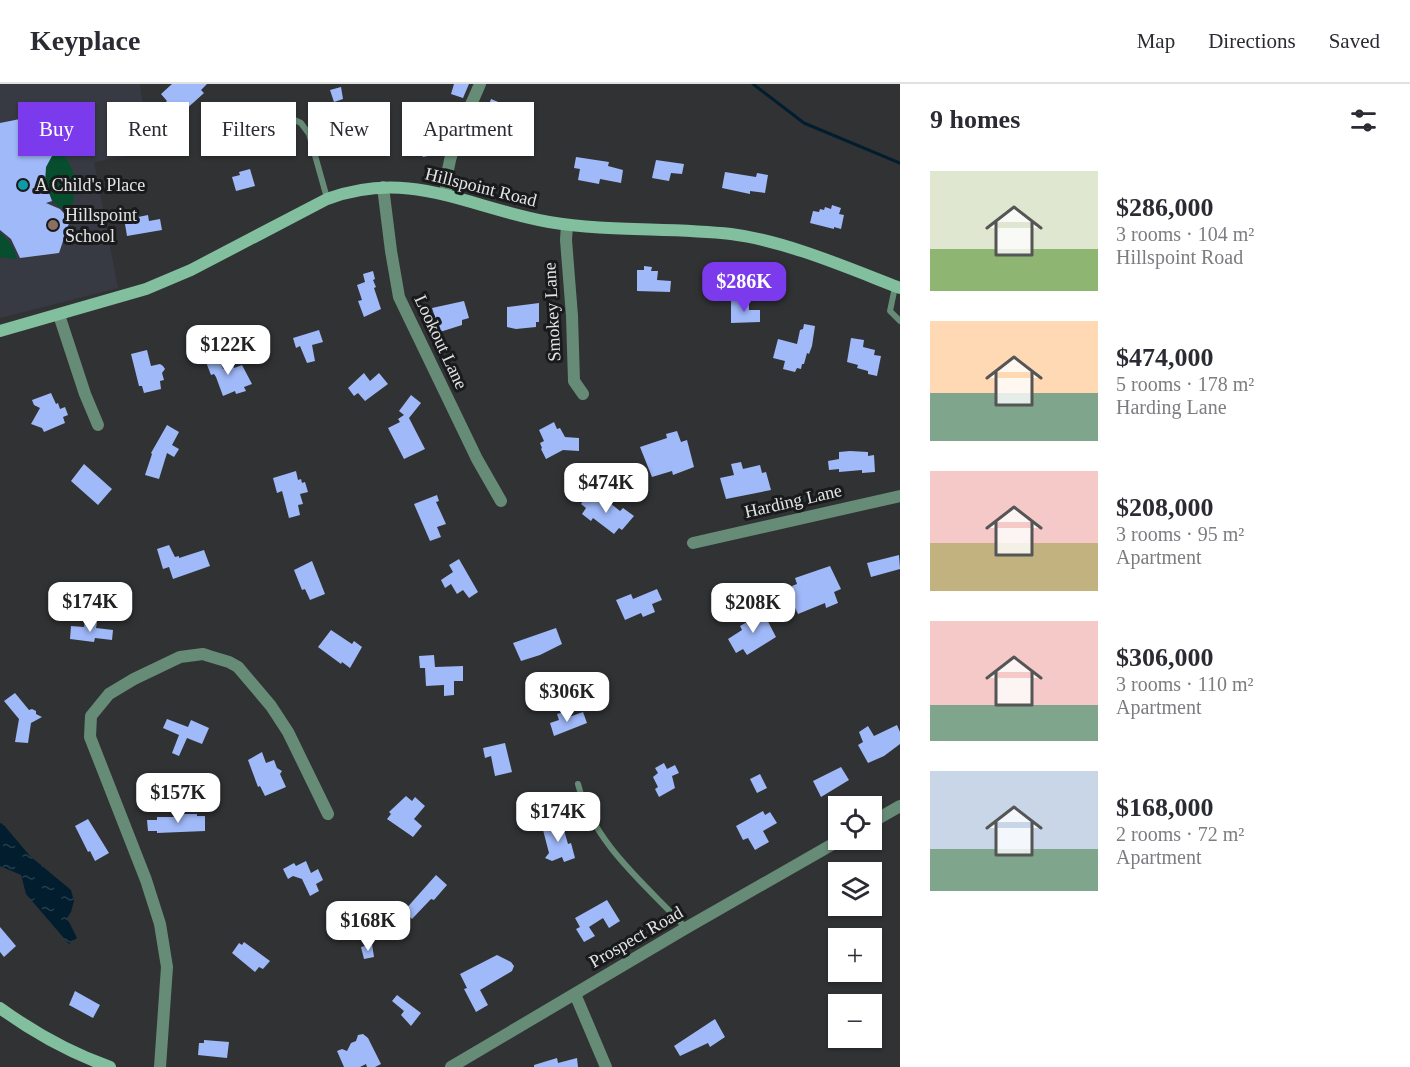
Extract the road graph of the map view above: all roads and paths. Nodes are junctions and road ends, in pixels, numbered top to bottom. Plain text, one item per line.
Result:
1 (480, 84) edge
2 (296, 121) edge
3 (384, 187) junction
4 (446, 195) junction
5 (327, 199) junction
6 (567, 225) junction
7 (897, 287) edge
8 (59, 315) junction
9 (900, 321) edge
10 (0, 331) edge
11 (583, 394) dead end
12 (98, 425) dead end
13 (900, 495) edge
14 (501, 501) dead end
15 (693, 543) dead end
16 (578, 784) dead end
17 (900, 806) edge
18 (328, 814) dead end
19 (882, 816) edge
20 (828, 847) edge
21 (686, 928) junction
22 (575, 994) junction
23 (0, 1008) edge
24 (90, 1064) edge
25 (110, 1067) edge
26 (160, 1067) edge
27 (451, 1067) edge
28 (606, 1067) edge

1 - 4 street
2 - 5 lane
3 - 4 street, Hillspoint Road
3 - 5 street, Hillspoint Road
3 - 14 street, Lookout Lane
4 - 6 street, Hillspoint Road
5 - 8 street, Hillspoint Road
6 - 7 street, Hillspoint Road
6 - 11 street, Smokey Lane
7 - 9 lane
8 - 10 street, Hillspoint Road
8 - 12 street
13 - 15 street, Harding Lane
16 - 21 lane
17 - 19 street
18 - 26 street
20 - 21 street, Prospect Road
21 - 22 street, Prospect Road
22 - 27 street, Prospect Road
22 - 28 street
23 - 24 street
24 - 25 street

